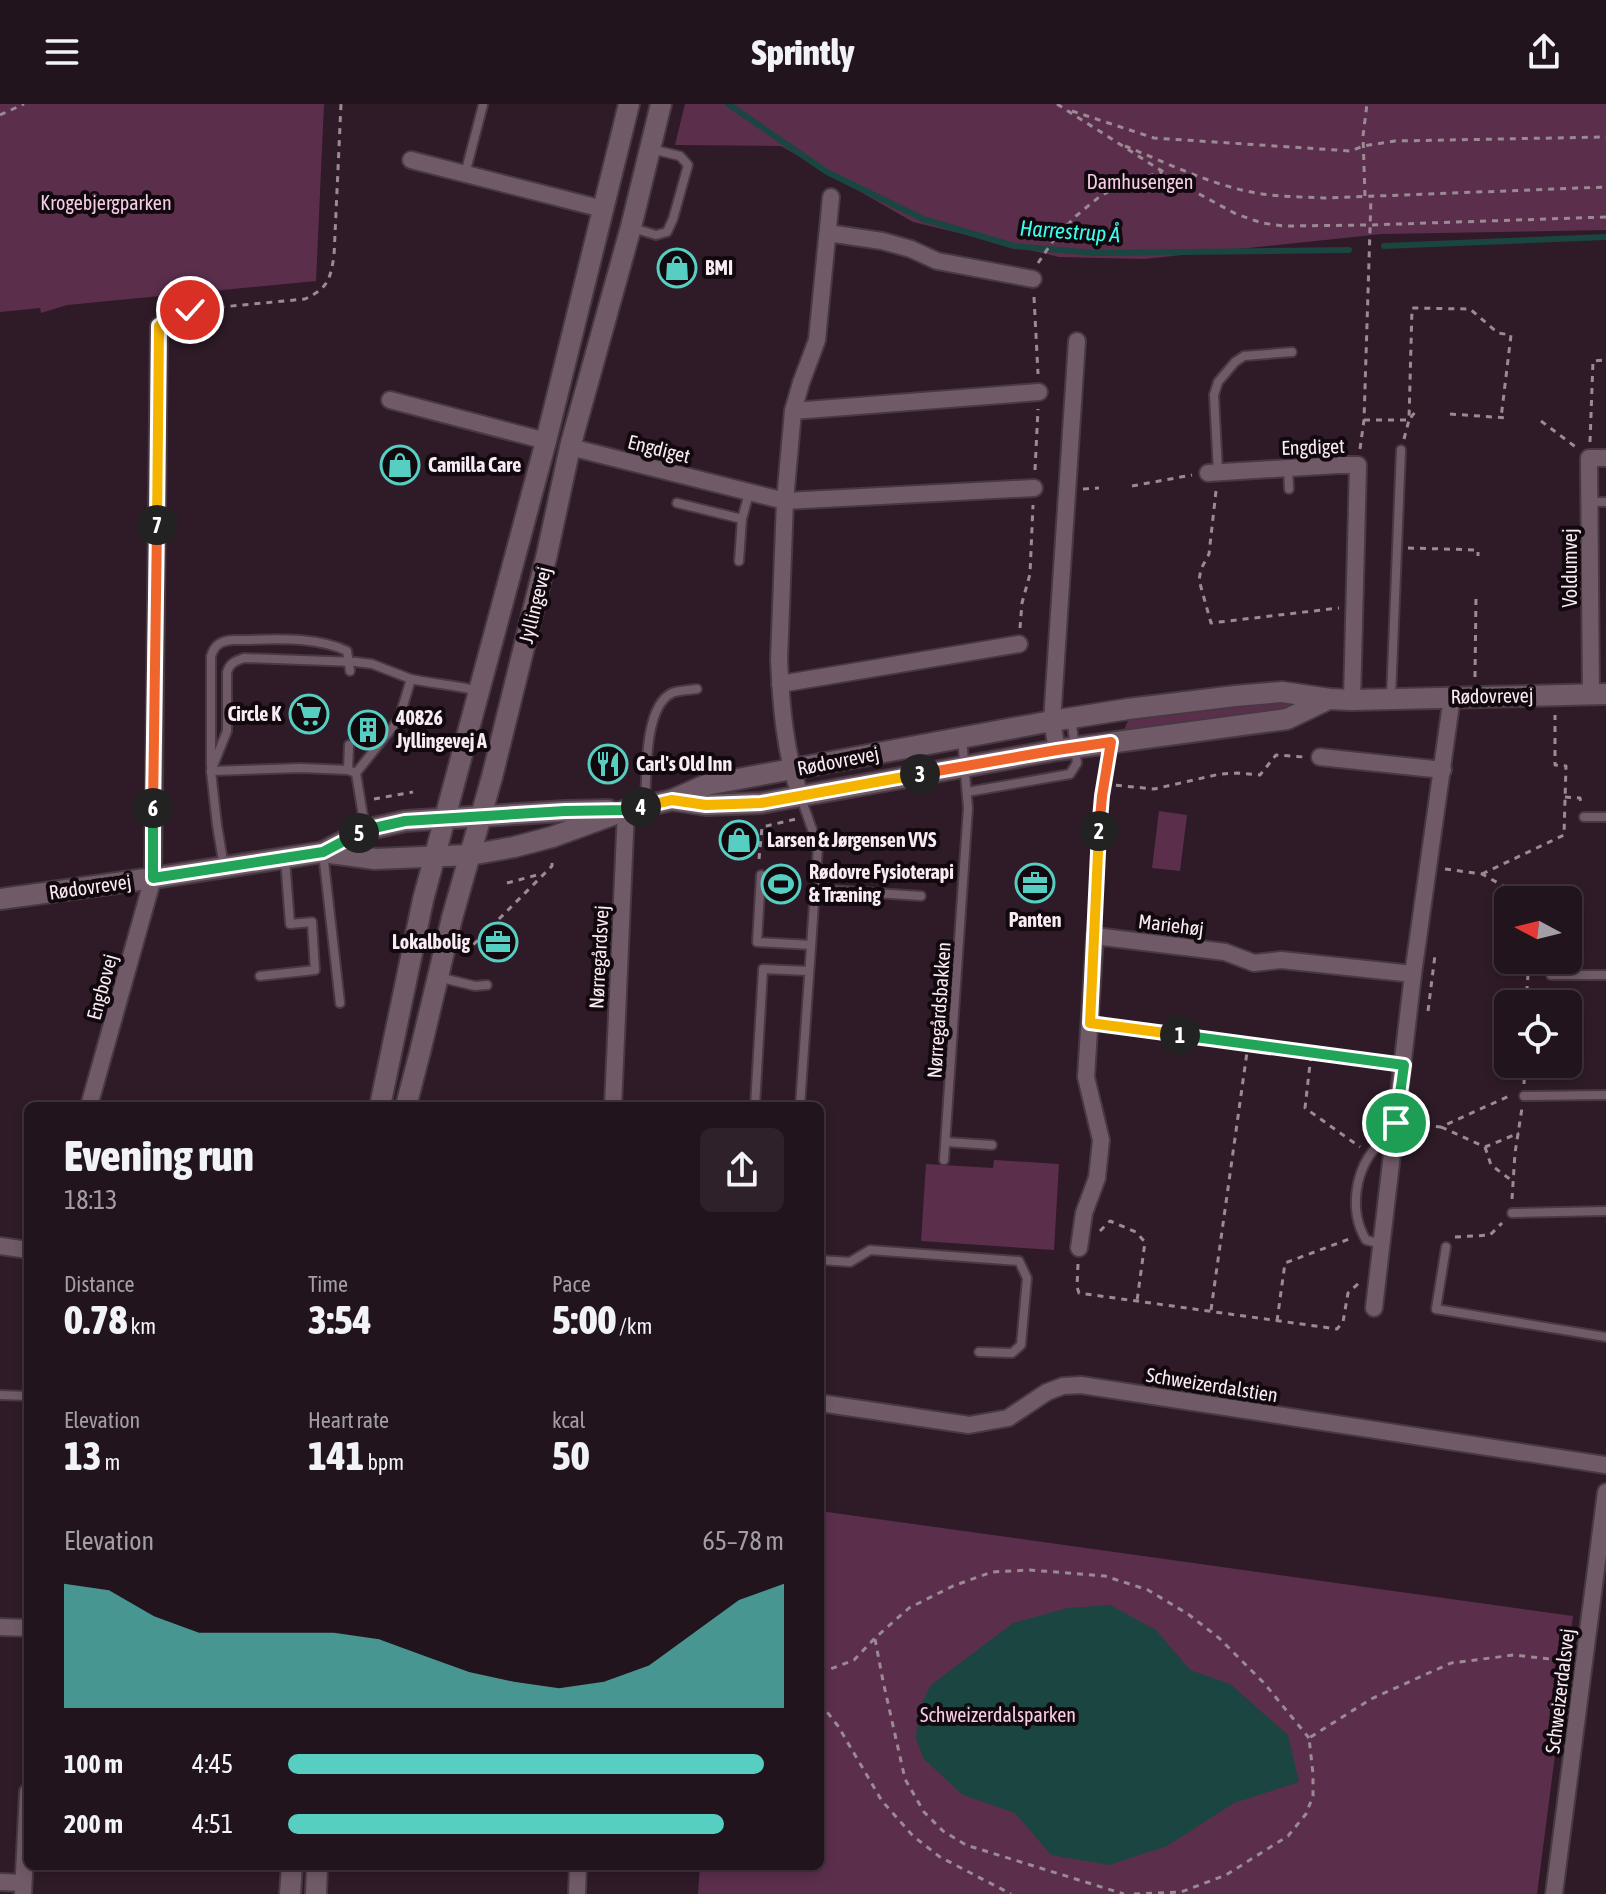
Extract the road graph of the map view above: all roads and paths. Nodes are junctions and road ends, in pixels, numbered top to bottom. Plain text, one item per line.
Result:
1 (24, 104) edge
2 (341, 104) edge
3 (629, 104) edge
4 (661, 104) edge
5 (1057, 104) edge
6 (1367, 104) edge
7 (483, 105) edge
8 (1064, 109) junction
9 (0, 115) edge
10 (1606, 137) edge
11 (1118, 143) junction
12 (1363, 146) junction
13 (650, 148) junction
14 (411, 160) dead end
15 (1162, 172) junction
16 (465, 174) junction
17 (1606, 187) edge
18 (1368, 196) junction
19 (831, 197) dead end
20 (603, 209) junction
21 (1606, 217) edge
22 (1369, 225) junction
23 (631, 227) junction
24 (828, 233) junction
25 (1033, 279) junction
26 (159, 326) joint
27 (1077, 341) dead end
28 (1292, 352) dead end
29 (1606, 360) edge
30 (1039, 392) junction
31 (390, 400) dead end
32 (793, 411) junction
33 (1415, 412) dead end
34 (1450, 414) dead end
35 (1501, 418) junction
36 (1508, 418) dead end
37 (1364, 420) junction
38 (1409, 420) junction
39 (1541, 421) dead end
40 (546, 441) junction
41 (570, 447) junction
42 (1401, 450) joint
43 (1598, 458) edge
44 (1358, 465) junction
45 (1288, 467) junction
46 (1213, 472) junction
47 (1132, 486) dead end
48 (1034, 488) junction
49 (1289, 489) dead end
50 (749, 493) junction
51 (785, 501) junction
52 (1598, 502) edge
53 (677, 503) dead end
54 (742, 519) junction
55 (1397, 548) junction
56 (1478, 556) dead end
57 (739, 561) dead end
58 (1476, 596) dead end
59 (1354, 606) junction
60 (1019, 644) joint
61 (1474, 665) dead end
62 (350, 666) junction
63 (411, 679) junction
64 (780, 684) junction
65 (697, 689) dead end
66 (479, 691) junction
67 (1598, 694) edge
68 (1555, 695) junction
69 (1452, 697) junction
70 (1391, 698) junction
71 (1330, 699) junction
72 (1352, 700) junction
73 (1061, 720) junction
74 (962, 738) junction
75 (1111, 742) junction
76 (349, 745) dead end
77 (1066, 748) junction
78 (1320, 757) joint
79 (964, 766) junction
80 (791, 770) junction
81 (1443, 770) junction
82 (211, 771) junction
83 (352, 772) junction
84 (1104, 784) junction
85 (413, 792) dead end
86 (967, 792) junction
87 (800, 795) junction
88 (672, 800) junction
89 (361, 802) junction
90 (636, 808) junction
91 (482, 816) junction
92 (808, 817) junction
93 (1584, 817) dead end
94 (1606, 817) edge
95 (446, 819) junction
96 (365, 830) junction
97 (552, 837) junction
98 (323, 852) junction
99 (470, 855) junction
100 (435, 857) junction
101 (285, 858) junction
102 (759, 859) dead end
103 (1429, 867) junction
104 (224, 868) junction
105 (544, 873) junction
106 (1482, 874) junction
107 (761, 875) dead end
108 (153, 878) junction
109 (507, 883) dead end
110 (1503, 886) edge
111 (815, 889) junction
112 (921, 896) dead end
113 (0, 899) edge
114 (1095, 936) junction
115 (811, 945) junction
116 (1436, 945) dead end
117 (809, 971) junction
118 (1413, 974) junction
119 (1551, 975) dead end
120 (1606, 975) edge
121 (260, 976) dead end
122 (438, 977) junction
123 (487, 985) dead end
124 (340, 1003) dead end
125 (1427, 1020) dead end
126 (1090, 1023) junction
127 (1248, 1045) junction
128 (1311, 1053) junction
129 (1404, 1065) junction
130 (1525, 1078) edge
131 (1524, 1093) junction
132 (1606, 1095) edge
133 (90, 1102) edge
134 (381, 1102) edge
135 (407, 1102) edge
136 (613, 1102) edge
137 (755, 1102) edge
138 (800, 1102) edge
139 (1396, 1123) junction
140 (1441, 1127) junction
141 (1519, 1133) junction
142 (946, 1142) junction
143 (1394, 1144) junction
144 (992, 1145) dead end
145 (1485, 1147) junction
146 (1369, 1154) junction
147 (944, 1160) dead end
148 (1513, 1181) junction
149 (1606, 1211) edge
150 (1512, 1213) junction
151 (1363, 1234) junction
152 (1383, 1244) junction
153 (0, 1246) edge
154 (1446, 1247) joint
155 (1079, 1248) junction
156 (24, 1249) edge
157 (824, 1260) edge
158 (1380, 1264) junction
159 (1137, 1301) junction
160 (1374, 1308) dead end
161 (1211, 1312) junction
162 (1277, 1321) junction
163 (1606, 1337) edge
164 (979, 1352) dead end
165 (0, 1395) edge
166 (24, 1396) edge
167 (824, 1404) edge
168 (1606, 1465) edge
169 (1606, 1492) edge
170 (0, 1627) edge
171 (24, 1628) edge
172 (875, 1638) junction
173 (1584, 1665) junction
174 (824, 1672) edge
175 (824, 1708) edge
176 (1309, 1738) junction
177 (292, 1870) edge
178 (317, 1870) edge
179 (578, 1870) edge
180 (0, 1882) edge
181 (1097, 1886) junction
182 (23, 1889) edge
183 (290, 1894) edge
184 (316, 1894) edge
185 (577, 1894) edge
186 (1011, 1894) edge
187 (1098, 1894) edge
188 (1124, 1894) edge
189 (1134, 1894) edge
190 (1554, 1894) edge

1 - 9 path
2 - 26 path
3 - 20 street, Jyllingevej
4 - 13 street, Jyllingevej
5 - 8 path
6 - 12 path
7 - 16 lane
8 - 11 path
8 - 12 path
10 - 12 path
11 - 15 path
11 - 18 path
12 - 18 path
13 - 23 street, Jyllingevej
13 - 23 lane
14 - 16 street
15 - 22 path
15 - 25 path
16 - 20 street
17 - 18 path
18 - 22 path
19 - 24 street
20 - 40 street, Jyllingevej
21 - 22 path
22 - 37 path
23 - 41 street, Jyllingevej
24 - 25 street
24 - 32 street
25 - 30 path
26 - 108 street, Engbovej
27 - 73 street
28 - 46 lane
29 - 43 path
30 - 32 street
30 - 48 path
31 - 40 street
32 - 51 street
33 - 38 path
34 - 35 path
35 - 36 path
35 - 38 path
37 - 38 path
37 - 44 path
38 - 42 path
39 - 43 path
40 - 66 street, Jyllingevej
41 - 50 street, Engdiget
41 - 91 street, Jyllingevej
42 - 55 lane
43 - 52 street, Voldumvej
44 - 45 street, Engdiget
44 - 59 street, Engdiget
45 - 46 street, Engdiget
45 - 49 lane
46 - 47 path
46 - 59 path
48 - 51 street, Engdiget
48 - 60 path
50 - 51 street, Engdiget
50 - 54 lane
51 - 64 street
52 - 67 street, Voldumvej
53 - 54 lane
54 - 57 lane
55 - 56 path
55 - 70 lane
58 - 61 path
59 - 72 street, Engdiget
60 - 64 street
62 - 63 lane
62 - 82 lane
62 - 82 lane
63 - 66 lane
63 - 83 lane
64 - 80 street
65 - 90 lane
66 - 95 street, Jyllingevej
67 - 68 street, Rødovrevej
68 - 69 street, Rødovrevej
68 - 106 path
69 - 70 street, Rødovrevej
69 - 81 street
70 - 72 street, Rødovrevej
71 - 72 street, Rødovrevej
71 - 73 street, Rødovrevej
71 - 75 street, Rødovrevej
73 - 74 street, Rødovrevej
73 - 77 street
74 - 79 lane, Nørregårdsbakken
74 - 80 street, Rødovrevej
75 - 77 street, Rødovrevej
75 - 84 path
76 - 83 lane
77 - 79 street, Rødovrevej
77 - 86 lane
78 - 81 street
78 - 84 path
79 - 86 lane, Nørregårdsbakken
79 - 87 street, Rødovrevej
80 - 87 street
80 - 88 street, Rødovrevej
81 - 103 street
82 - 83 lane
82 - 104 lane
83 - 89 lane
84 - 114 path
85 - 89 path
86 - 142 lane, Nørregårdsbakken
87 - 88 street, Rødovrevej
87 - 92 lane, Rødovrevej
88 - 90 street, Rødovrevej
89 - 96 lane
90 - 91 street, Rødovrevej
90 - 97 street, Rødovrevej
90 - 136 street, Nørregårdsvej
91 - 95 street, Rødovrevej
91 - 99 street, Jyllingevej
92 - 102 path
92 - 111 lane, Rødovrevej
93 - 94 lane
95 - 96 street, Rødovrevej
95 - 100 street, Jyllingevej
96 - 98 street, Rødovrevej
97 - 99 street, Rødovrevej
97 - 105 path
98 - 100 street, Rødovrevej
98 - 101 street, Rødovrevej
98 - 124 lane
99 - 100 street, Rødovrevej
99 - 122 street, Jyllingevej
100 - 134 street, Jyllingevej
101 - 104 street, Rødovrevej
101 - 121 lane
103 - 106 path
103 - 118 street
104 - 108 street, Rødovrevej
105 - 109 path
105 - 122 path
106 - 110 path
107 - 115 lane
108 - 113 street, Rødovrevej
108 - 133 street, Engbovej
111 - 112 lane
111 - 115 lane, Rødovrevej
114 - 118 street, Mariehøj
114 - 126 street
115 - 117 lane, Rødovrevej
116 - 125 path
117 - 137 lane
117 - 138 lane, Rødovrevej
118 - 129 street
119 - 120 lane
122 - 123 lane
122 - 135 street, Jyllingevej
126 - 127 path
126 - 155 street
127 - 128 path
127 - 161 path
128 - 129 path
128 - 146 path
129 - 139 street
130 - 131 path
131 - 132 lane
131 - 140 path
131 - 141 path
139 - 140 path
139 - 143 street
140 - 145 path
141 - 145 path
141 - 148 path
142 - 144 lane
142 - 147 lane, Nørregårdsbakken
143 - 146 lane
143 - 152 street
145 - 148 path
146 - 151 lane
148 - 150 path
149 - 150 lane
150 - 154 path
151 - 152 lane
151 - 162 path
152 - 158 street
153 - 156 street
154 - 163 lane
155 - 159 path
155 - 159 path
157 - 164 lane
158 - 160 street
158 - 162 path
159 - 161 path
161 - 162 path
165 - 166 lane
167 - 168 street, Schweizerdalstien
169 - 173 street, Schweizerdalsvej
170 - 171 street
172 - 174 path
172 - 176 path
172 - 181 path
173 - 176 path
173 - 190 street, Schweizerdalsvej
175 - 186 path
176 - 189 path
177 - 183 street
178 - 184 street
179 - 185 street
180 - 182 street
181 - 187 path
181 - 188 path

